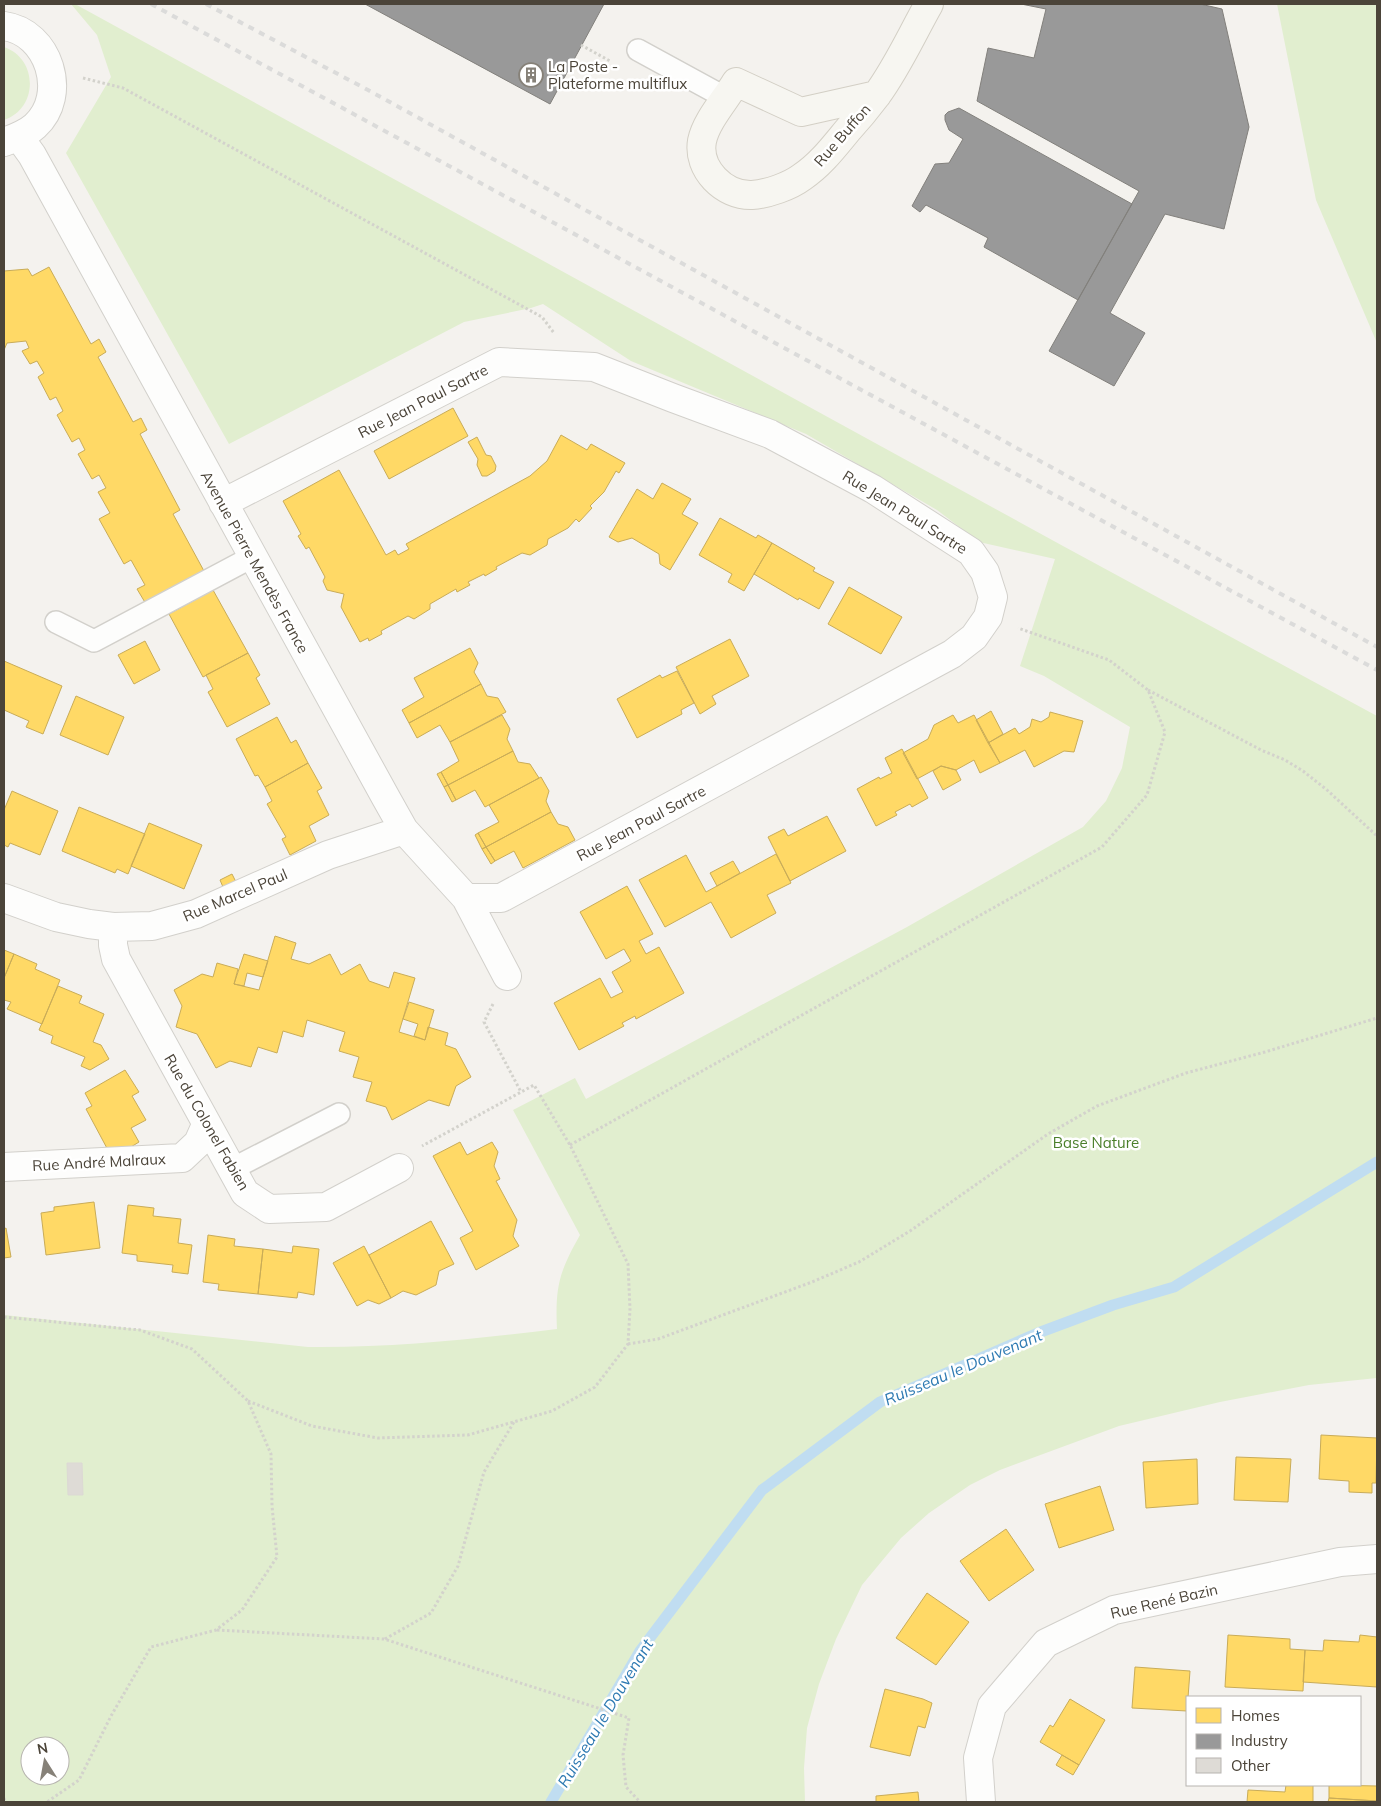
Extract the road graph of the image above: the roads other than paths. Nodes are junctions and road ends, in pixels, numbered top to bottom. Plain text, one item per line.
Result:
1 (929, 4) edge
2 (4, 26) edge
3 (638, 50) dead end
4 (877, 95) junction
5 (726, 98) junction
6 (12, 140) edge
7 (223, 503) junction
8 (252, 557) junction
9 (56, 622) dead end
10 (404, 830) junction
11 (4, 898) edge
12 (466, 898) junction
13 (113, 927) junction
14 (507, 976) road end
15 (339, 1114) dead end
16 (206, 1125) junction
17 (4, 1167) edge
18 (399, 1168) road end
19 (232, 1169) junction
20 (1377, 1559) edge
21 (981, 1802) edge

1 - 4 street, Rue Buffon
2 - 6 street
3 - 5 lane
4 - 5 street, Rue Buffon
4 - 5 street, Rue Buffon
6 - 7 street, Avenue Pierre Mendès France
7 - 8 street, Avenue Pierre Mendès France
7 - 12 street, Rue Jean Paul Sartre
8 - 9 lane
8 - 10 street, Avenue Pierre Mendès France
10 - 12 street, Avenue Pierre Mendès France
10 - 13 street, Rue Marcel Paul
11 - 13 street, Rue Marcel Paul
12 - 14 street, Avenue Pierre Mendès France
13 - 16 street, Rue du Colonel Fabien
15 - 19 lane
16 - 17 street, Rue André Malraux
16 - 19 street, Rue du Colonel Fabien
18 - 19 street, Rue du Colonel Fabien
20 - 21 street, Rue René Bazin

